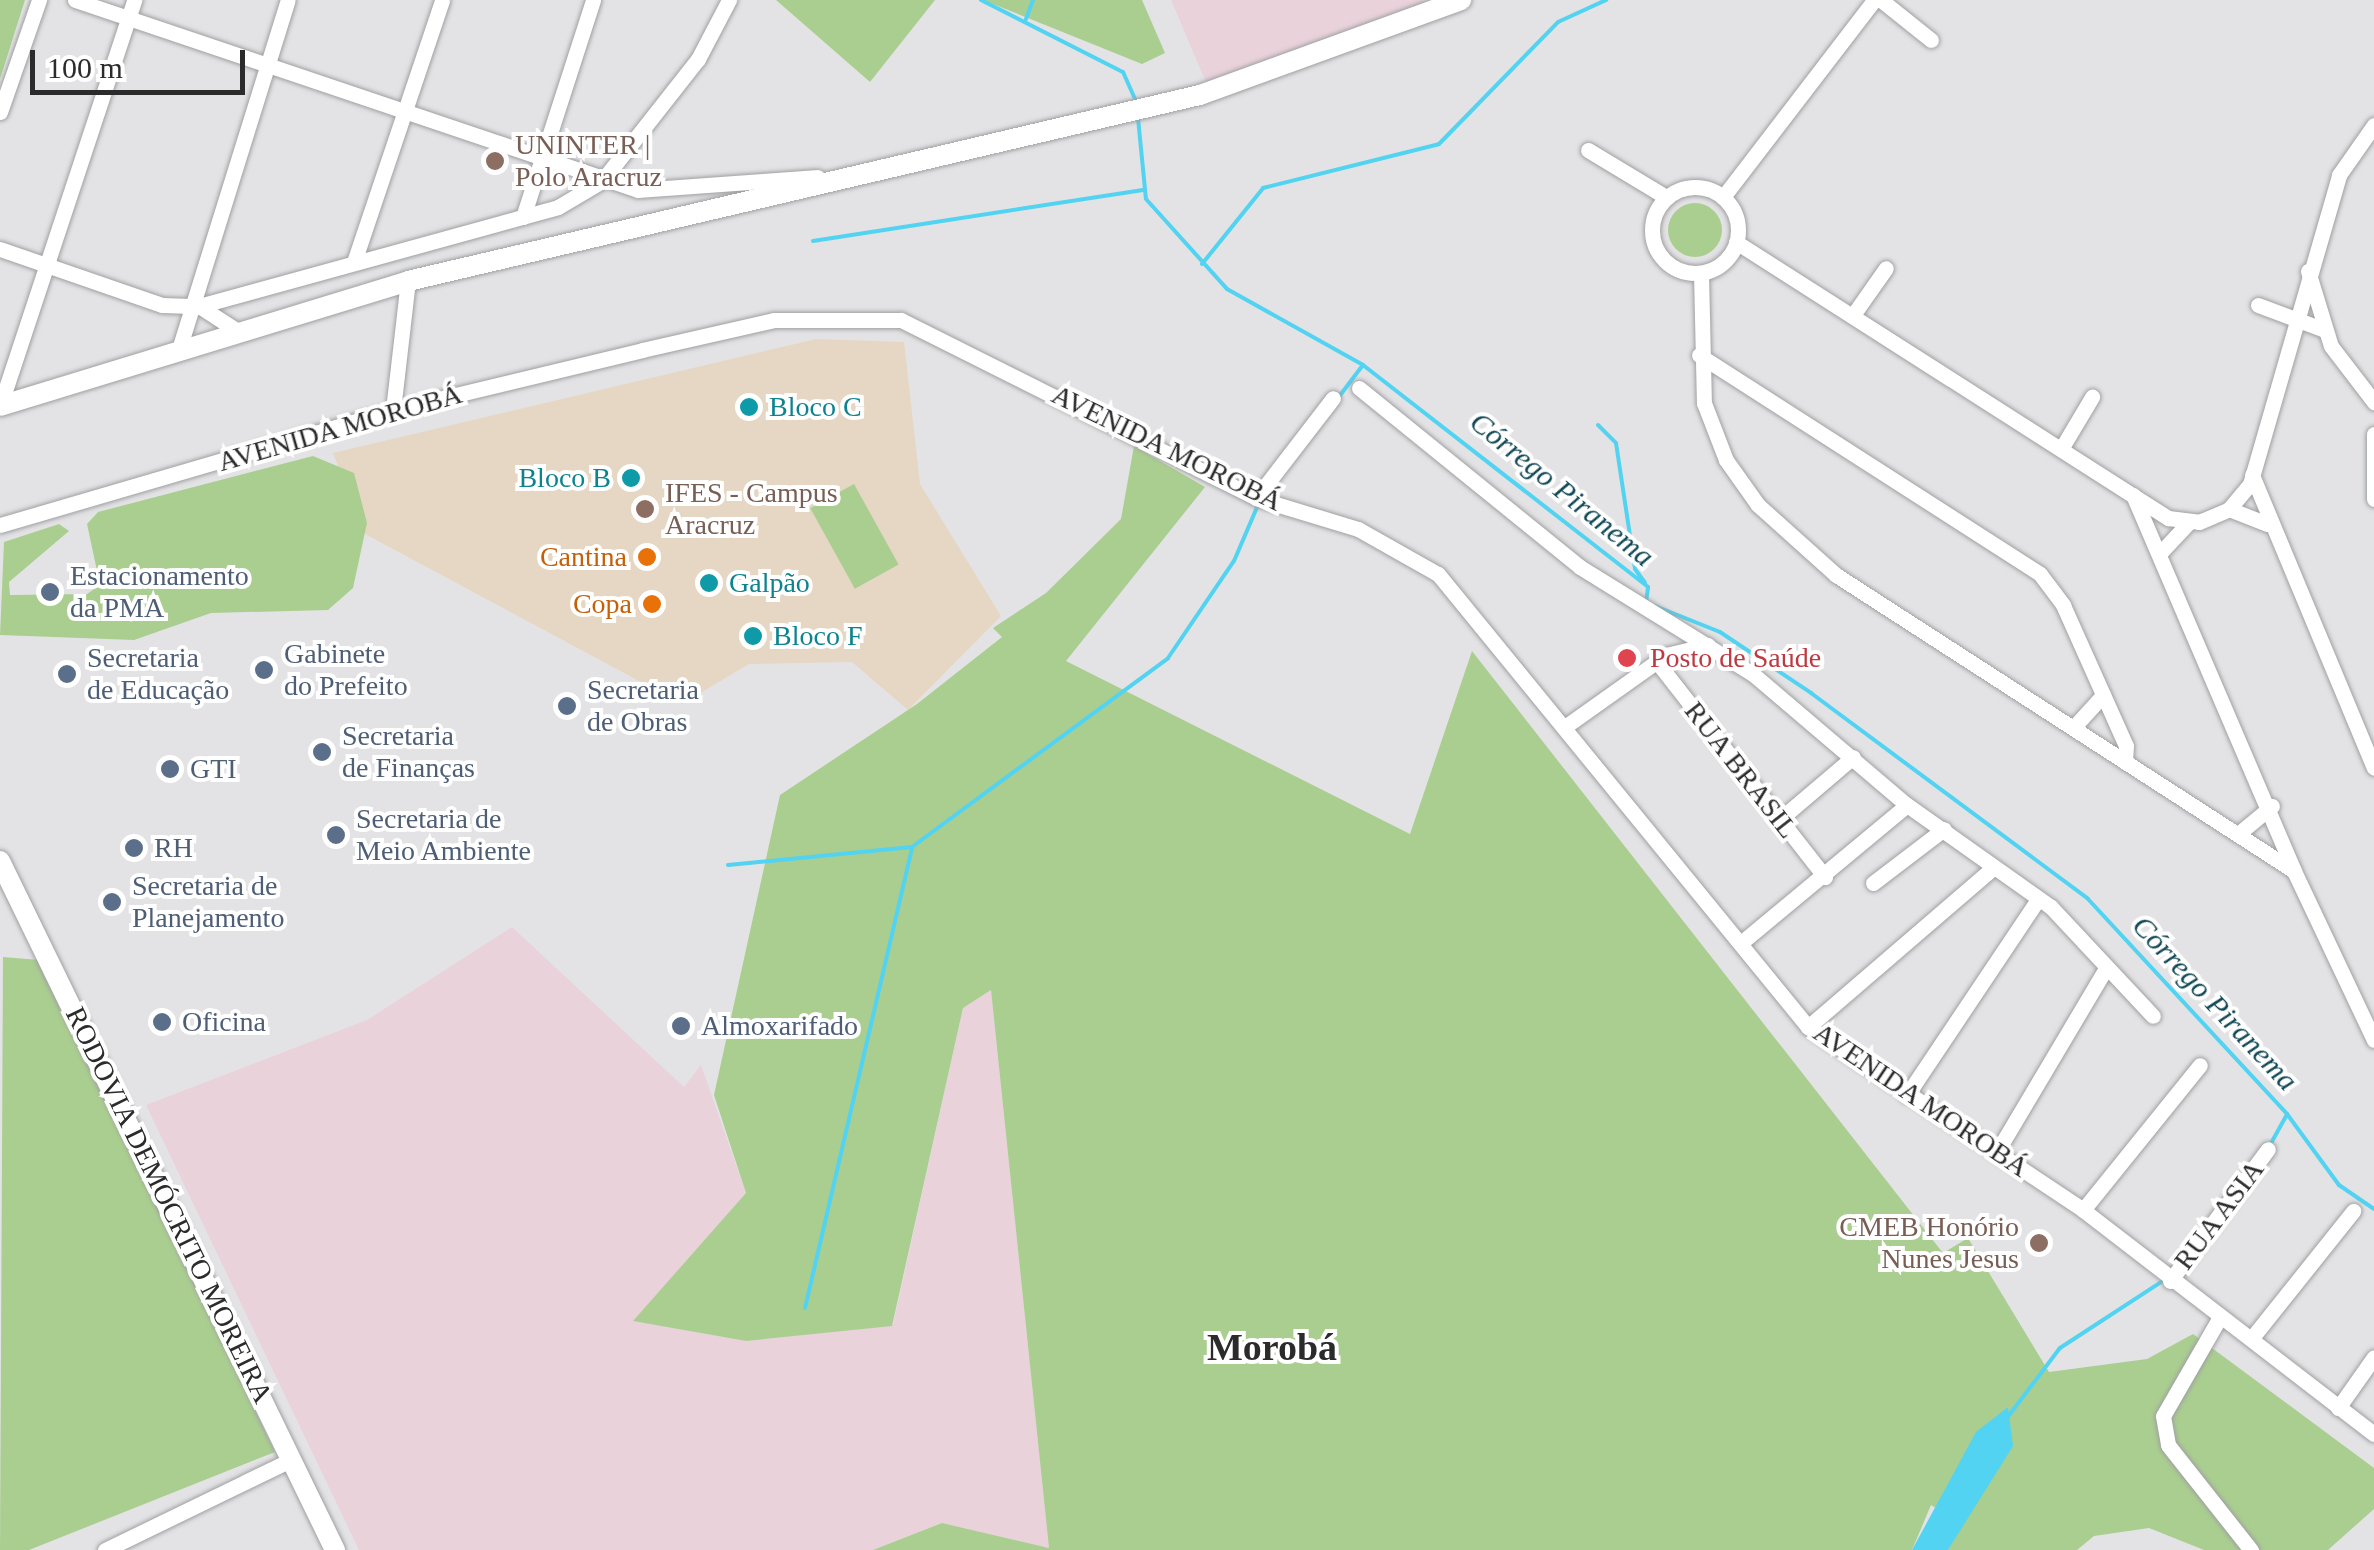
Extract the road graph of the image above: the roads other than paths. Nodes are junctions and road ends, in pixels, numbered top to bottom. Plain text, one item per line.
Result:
1 (39, 0) edge
2 (75, 0) edge
3 (134, 0) edge
4 (288, 0) edge
5 (442, 0) edge
6 (593, 0) edge
7 (729, 0) edge
8 (1436, 0) edge
9 (1460, 0) edge
10 (1878, 0) edge
11 (128, 18) junction
12 (1385, 34) junction
13 (1931, 40) dead end
14 (266, 63) junction
15 (0, 112) edge
16 (406, 112) junction
17 (2374, 125) edge
18 (1588, 150) dead end
19 (543, 160) junction
20 (602, 181) junction
21 (854, 181) junction
22 (1666, 197) junction
23 (1723, 197) junction
24 (523, 217) junction
25 (1736, 242) junction
26 (0, 249) edge
27 (354, 262) junction
28 (42, 263) junction
29 (1886, 268) dead end
30 (2308, 271) junction
31 (1701, 272) junction
32 (408, 281) junction
33 (2258, 305) dead end
34 (200, 306) junction
35 (1853, 314) junction
36 (2292, 318) junction
37 (2324, 330) junction
38 (239, 332) junction
39 (180, 346) junction
40 (1699, 355) junction
41 (1732, 377) junction
42 (1359, 388) dead end
43 (2092, 397) dead end
44 (1333, 398) dead end
45 (2374, 402) edge
46 (1704, 404) junction
47 (0, 406) edge
48 (393, 410) junction
49 (2374, 434) edge
50 (2061, 449) junction
51 (2252, 475) junction
52 (2133, 496) junction
53 (1256, 498) junction
54 (2374, 498) edge
55 (2229, 510) junction
56 (2189, 522) junction
57 (2266, 524) junction
58 (0, 525) edge
59 (2161, 552) junction
60 (1708, 645) junction
61 (1657, 662) junction
62 (2103, 695) junction
63 (1566, 726) junction
64 (2073, 728) junction
65 (1853, 757) junction
66 (2125, 762) junction
67 (2374, 768) edge
68 (1907, 805) junction
69 (2272, 806) junction
70 (1779, 820) junction
71 (1944, 829) junction
72 (2238, 834) junction
73 (0, 861) edge
74 (1992, 869) junction
75 (2294, 871) junction
76 (1825, 877) junction
77 (1873, 883) dead end
78 (2038, 899) junction
79 (1742, 942) junction
80 (2106, 968) junction
81 (2152, 1016) dead end
82 (1808, 1027) junction
83 (2374, 1040) edge
84 (2200, 1065) dead end
85 (1908, 1095) junction
86 (2268, 1149) dead end
87 (1998, 1150) junction
88 (2083, 1210) junction
89 (2353, 1211) dead end
90 (2170, 1280) junction
91 (2220, 1317) junction
92 (2251, 1340) junction
93 (2374, 1357) edge
94 (2338, 1408) junction
95 (2374, 1434) edge
96 (292, 1459) junction
97 (105, 1550) edge
98 (335, 1550) edge
99 (2251, 1550) edge

1 - 15 street
2 - 11 street
3 - 11 street
4 - 14 street
5 - 16 street
6 - 19 street
7 - 20 street
8 - 12 main road
9 - 12 main road
10 - 13 street
10 - 23 street
11 - 14 street
11 - 28 street
12 - 21 main road
14 - 16 street
14 - 34 street
16 - 19 street
16 - 27 street
17 - 30 street
18 - 22 street
19 - 20 street
19 - 24 street
20 - 21 street
20 - 24 street
21 - 32 main road
22 - 23 street
22 - 31 street
23 - 25 street
24 - 27 street
25 - 31 street
25 - 35 street
26 - 28 street
27 - 34 street
28 - 34 street
28 - 47 street
29 - 35 street
30 - 36 street
30 - 37 street
31 - 40 street
32 - 38 main road
32 - 48 street
33 - 36 street
34 - 38 street
34 - 39 street
35 - 50 street
36 - 37 street
36 - 51 street
37 - 45 street
38 - 39 main road
39 - 47 main road
40 - 41 street
40 - 46 street
41 - 46 street
41 - 62 street
42 - 60 street
43 - 50 street
44 - 53 street
46 - 64 street
48 - 53 street, AVENIDA MOROBÁ
48 - 58 street, AVENIDA MOROBÁ
49 - 54 street
50 - 52 street
51 - 55 street
51 - 57 street
52 - 56 street
52 - 59 street
53 - 63 street, AVENIDA MOROBÁ
55 - 56 street
55 - 57 street
56 - 59 street
57 - 67 street
59 - 69 street
60 - 61 street
60 - 65 street
61 - 63 street
61 - 70 street, RUA BRASIL
62 - 64 street
62 - 66 street
63 - 79 street, AVENIDA MOROBÁ
64 - 66 street
65 - 68 street
65 - 70 street
66 - 72 street
68 - 71 street
68 - 76 street
69 - 72 street
69 - 75 street
70 - 76 street, RUA BRASIL
71 - 74 street
71 - 77 street
72 - 75 street
73 - 96 main road, RODOVIA DEMÓCRITO MOREIRA
74 - 78 street
74 - 82 street
75 - 83 street
76 - 79 street
78 - 80 street
78 - 85 street
79 - 82 street, AVENIDA MOROBÁ
80 - 81 street
80 - 87 street
82 - 85 street, AVENIDA MOROBÁ
84 - 88 street
85 - 87 street, AVENIDA MOROBÁ
86 - 90 street, RUA ASIA
87 - 88 street, AVENIDA MOROBÁ
88 - 90 street, AVENIDA MOROBÁ
89 - 92 street
90 - 91 street, AVENIDA MOROBÁ
91 - 92 street, AVENIDA MOROBÁ
91 - 99 street
92 - 94 street, AVENIDA MOROBÁ
93 - 94 street
94 - 95 street, AVENIDA MOROBÁ
96 - 97 street
96 - 98 main road, RODOVIA DEMÓCRITO MOREIRA

